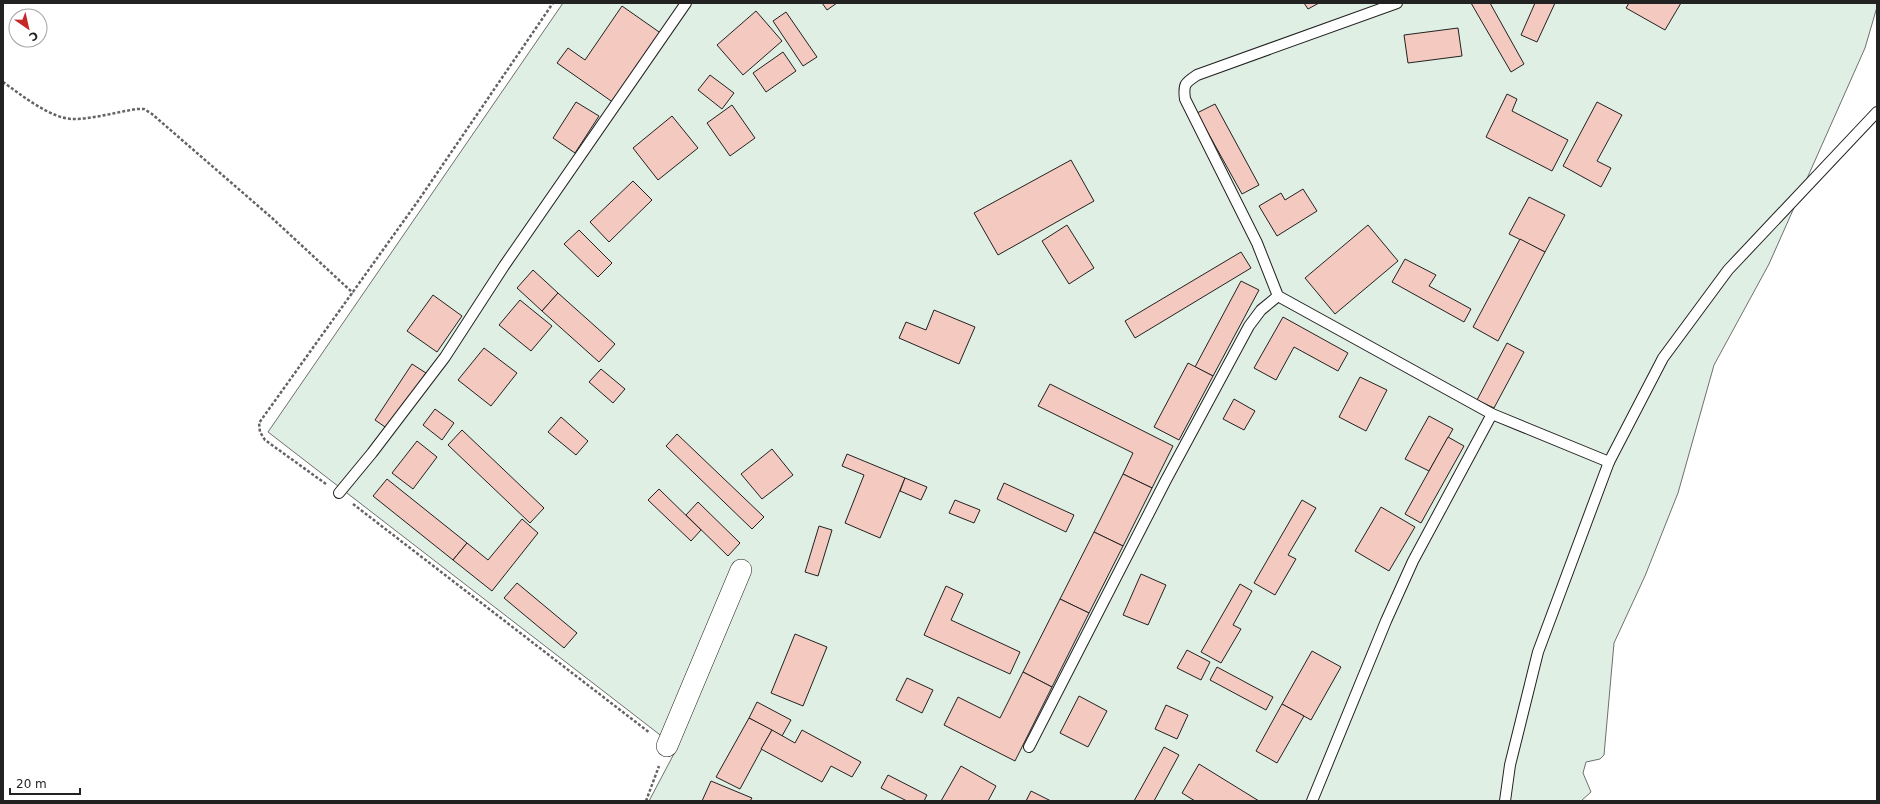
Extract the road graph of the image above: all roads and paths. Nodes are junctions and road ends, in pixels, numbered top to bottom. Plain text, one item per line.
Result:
1 (553, 3) edge
2 (686, 3) edge
3 (1398, 3) edge
4 (3, 82) edge
5 (1877, 112) edge
6 (353, 293) junction
7 (1278, 296) junction
8 (1492, 414) junction
9 (1609, 462) junction
10 (339, 493) junction
11 (741, 570) dead end
12 (667, 746) junction
13 (1029, 747) dead end
14 (646, 801) edge
15 (1312, 801) edge
16 (1505, 801) edge

1 - 6 path
2 - 10 lane
3 - 7 lane
4 - 6 path
5 - 9 lane
6 - 10 path
7 - 8 lane
7 - 13 lane
8 - 9 lane
8 - 15 lane
9 - 16 lane
10 - 12 path
11 - 12 street
12 - 14 path

